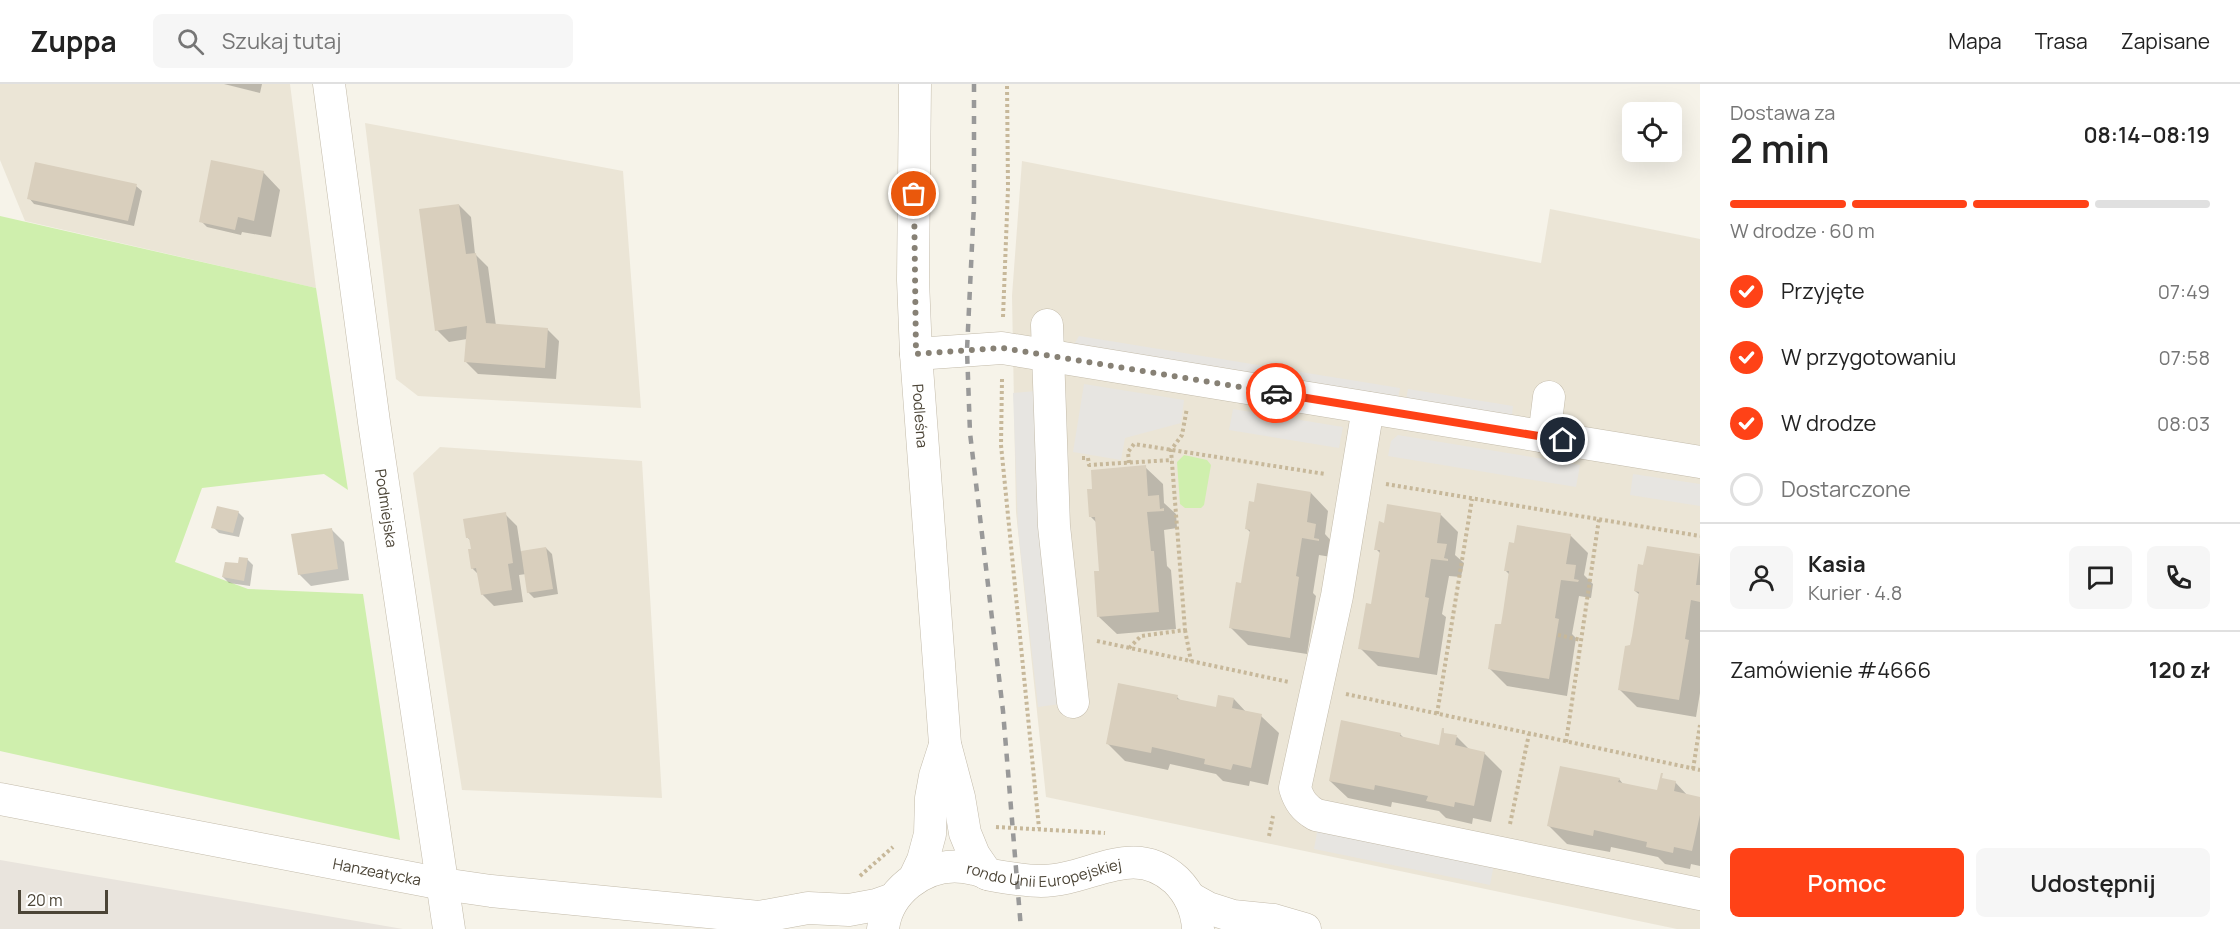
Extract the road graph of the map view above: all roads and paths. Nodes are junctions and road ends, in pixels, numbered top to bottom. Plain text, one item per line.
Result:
1 (329, 84) edge
2 (915, 84) edge
3 (1007, 84) edge
4 (1047, 325) dead end
5 (1002, 348) junction
6 (916, 354) junction
7 (1048, 356) junction
8 (1189, 398) dead end
9 (1549, 398) dead end
10 (1368, 408) junction
11 (1544, 437) junction
12 (1171, 450) junction
13 (1078, 458) dead end
14 (1172, 460) junction
15 (1700, 462) edge
16 (1129, 463) junction
17 (1356, 479) junction
18 (1472, 499) junction
19 (1599, 519) junction
20 (1700, 536) edge
21 (1185, 630) junction
22 (1558, 635) dead end
23 (1581, 640) junction
24 (1066, 642) junction
25 (1129, 648) junction
26 (1191, 661) junction
27 (1290, 683) dead end
28 (1343, 694) dead end
29 (1073, 702) dead end
30 (1437, 714) junction
31 (1700, 726) edge
32 (1529, 734) junction
33 (1566, 742) junction
34 (945, 744) junction
35 (1693, 769) junction
36 (1700, 770) edge
37 (0, 799) edge
38 (1039, 828) dead end
39 (1504, 853) junction
40 (987, 874) junction
41 (442, 884) junction
42 (904, 889) junction
43 (1700, 894) edge
44 (1190, 897) junction
45 (759, 917) junction
46 (449, 929) edge
47 (790, 929) edge
48 (883, 929) edge
49 (1198, 929) edge
50 (1305, 929) edge

1 - 41 street, Podmiejska
2 - 6 street, Podleśna
3 - 5 path
4 - 7 street
5 - 6 street
5 - 7 street
5 - 38 path
6 - 34 street, Podleśna
7 - 10 street
7 - 24 street
8 - 12 path
9 - 11 street
10 - 11 street
10 - 17 street
11 - 15 street
12 - 14 path
12 - 16 path
12 - 17 path
13 - 16 path
14 - 16 path
14 - 21 path
17 - 18 path
17 - 39 street
18 - 19 path
18 - 30 path
19 - 20 path
19 - 23 path
21 - 25 path
21 - 26 path
22 - 23 path
23 - 33 path
24 - 25 path
24 - 29 street
25 - 26 path
26 - 27 path
28 - 30 path
30 - 32 path
31 - 35 path
32 - 33 path
32 - 39 path
33 - 35 path
34 - 40 street, Podleśna
34 - 42 street, Podleśna
35 - 36 path
37 - 41 street, Hanzeatycka
39 - 43 street
40 - 42 street, rondo Unii Europejskiej
40 - 44 street, rondo Unii Europejskiej
41 - 45 street, Hanzeatycka
41 - 46 street, Podmiejska
42 - 45 street, Hanzeatycka
42 - 48 street
44 - 49 street, rondo Unii Europejskiej
44 - 50 street
45 - 47 street, Hanzeatycka

